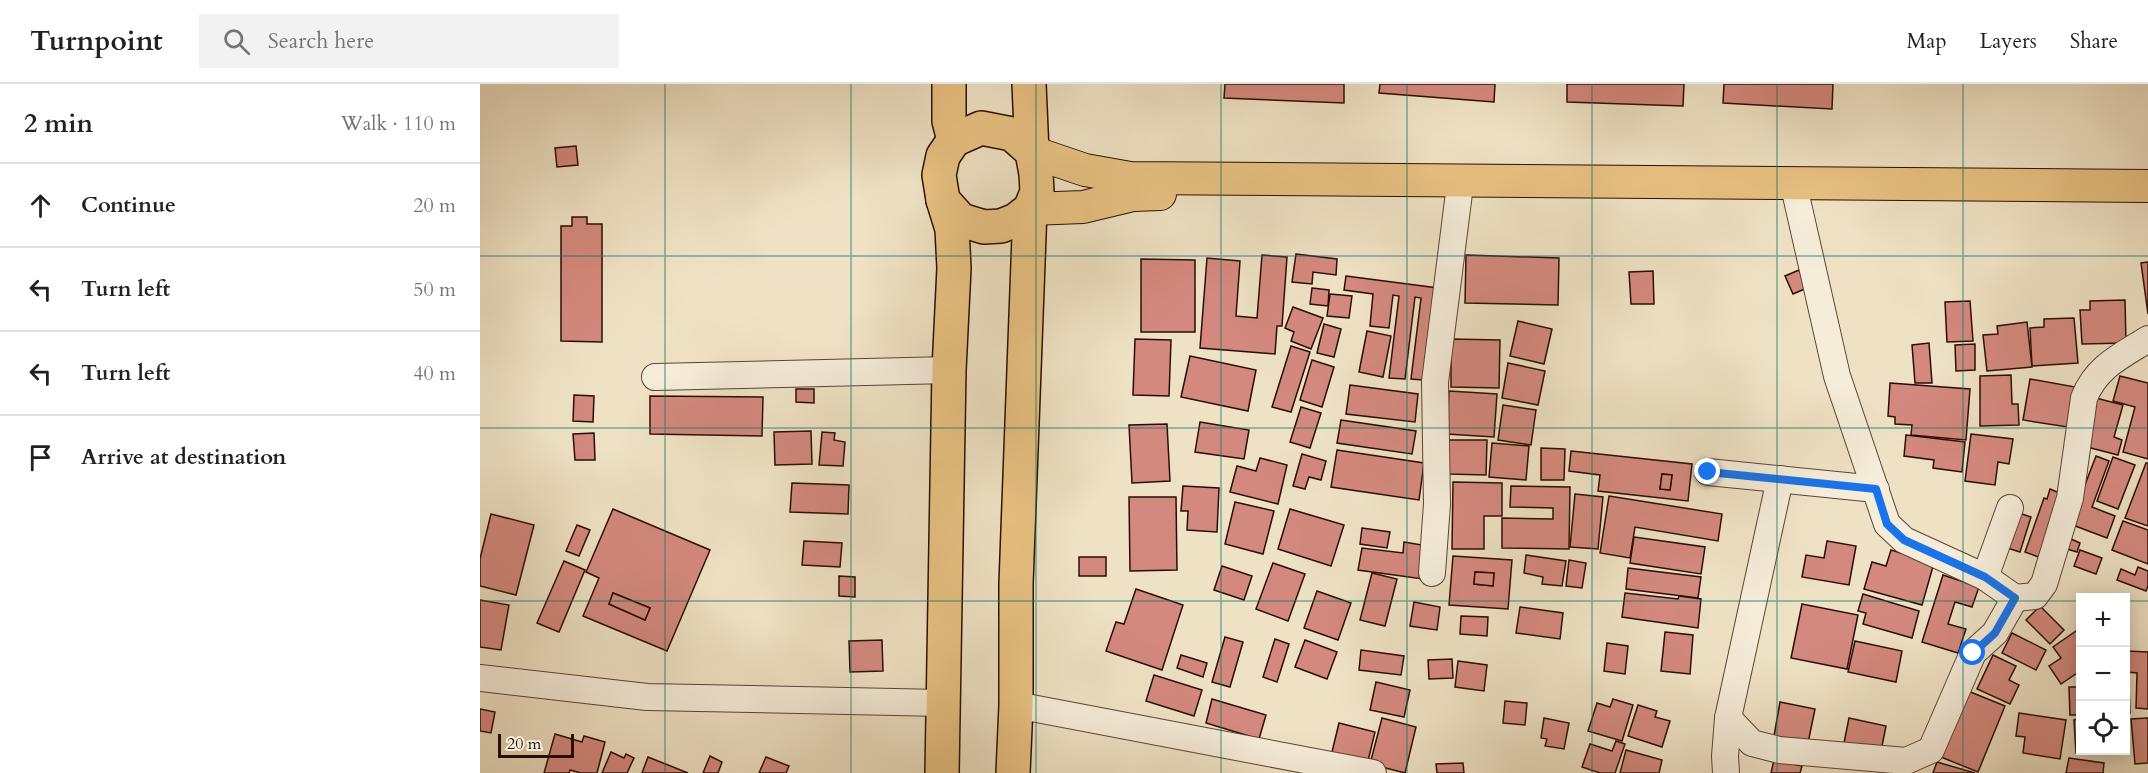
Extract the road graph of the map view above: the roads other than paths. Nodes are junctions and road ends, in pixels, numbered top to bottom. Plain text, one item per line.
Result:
1 (949, 84) edge
2 (1029, 84) edge
3 (954, 140) junction
4 (1032, 152) junction
5 (1460, 185) junction
6 (2148, 186) edge
7 (1795, 191) junction
8 (2148, 199) edge
9 (942, 200) junction
10 (1030, 209) junction
11 (2148, 339) edge
12 (949, 370) junction
13 (655, 377) dead end
14 (1708, 472) dead end
15 (1780, 479) junction
16 (1876, 489) junction
17 (2010, 508) dead end
18 (1432, 573) dead end
19 (1985, 577) junction
20 (2015, 598) junction
21 (480, 678) edge
22 (943, 703) junction
23 (1016, 705) junction
24 (1728, 718) junction
25 (1904, 767) edge
26 (942, 773) edge
27 (1013, 773) edge
28 (1373, 773) edge
29 (1726, 773) edge

1 - 3 highway
2 - 4 highway
3 - 4 highway
3 - 9 highway
4 - 6 main road
4 - 10 highway
5 - 7 main road
5 - 10 main road
5 - 18 street
7 - 8 main road
7 - 16 street
9 - 10 highway
9 - 12 highway
10 - 23 highway
11 - 20 street
12 - 13 street
12 - 22 highway
14 - 15 street
15 - 16 street
15 - 24 street
16 - 19 street
17 - 19 street
19 - 20 street
20 - 25 street
21 - 22 street
22 - 26 highway
23 - 27 highway
23 - 28 street
24 - 25 street
24 - 29 street

